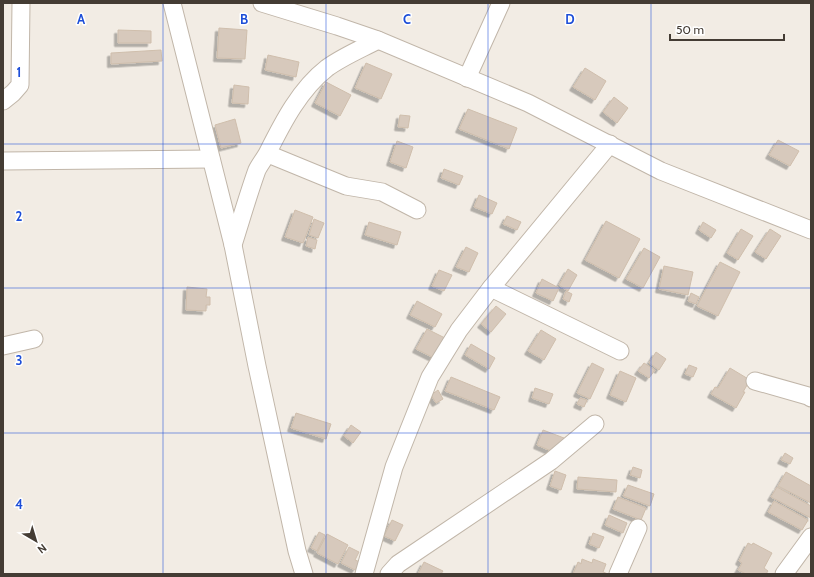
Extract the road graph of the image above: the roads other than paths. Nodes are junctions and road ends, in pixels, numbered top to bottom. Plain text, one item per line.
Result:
1 (21, 3) edge
2 (172, 3) edge
3 (262, 3) edge
4 (501, 3) edge
5 (378, 40) junction
6 (467, 78) junction
7 (3, 101) edge
8 (610, 144) junction
9 (268, 154) junction
10 (211, 159) junction
11 (3, 161) edge
12 (417, 210) dead end
13 (811, 230) edge
14 (232, 245) junction
15 (491, 288) junction
16 (34, 339) dead end
17 (3, 346) edge
18 (620, 351) dead end
19 (755, 381) dead end
20 (811, 398) edge
21 (595, 424) dead end
22 (638, 528) dead end
23 (811, 537) edge
24 (304, 574) edge
25 (364, 574) edge
26 (389, 574) edge
27 (618, 574) edge
28 (784, 574) edge

1 - 7 street
2 - 10 street
3 - 5 street
4 - 6 street
5 - 6 street
5 - 9 street
6 - 8 street
8 - 13 street
8 - 15 street
9 - 12 street
9 - 14 street
10 - 11 street
10 - 14 street
14 - 24 street
15 - 18 street
15 - 25 street
16 - 17 street
19 - 20 street
21 - 26 street
22 - 27 street
23 - 28 street

